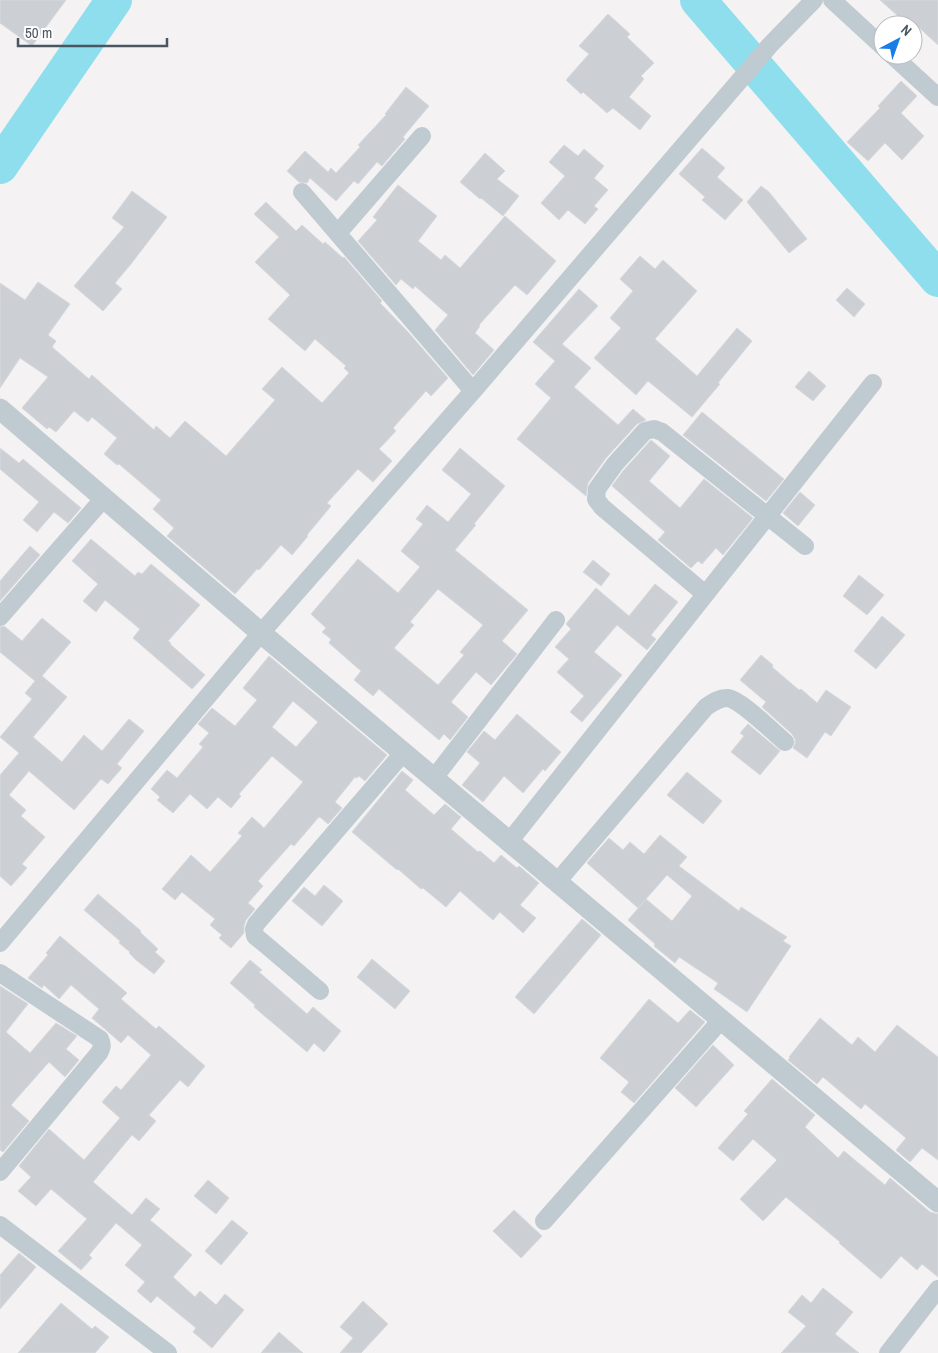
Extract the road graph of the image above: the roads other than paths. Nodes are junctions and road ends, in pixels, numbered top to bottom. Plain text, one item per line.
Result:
1 (814, 0) edge
2 (832, 0) edge
3 (873, 38) edge
4 (903, 65) edge
5 (938, 97) edge
6 (422, 136) dead end
7 (302, 192) dead end
8 (338, 233) junction
9 (872, 382) dead end
10 (473, 391) junction
11 (0, 409) edge
12 (104, 498) junction
13 (767, 515) junction
14 (805, 546) dead end
15 (705, 594) junction
16 (0, 617) edge
17 (556, 620) dead end
18 (261, 632) junction
19 (785, 742) dead end
20 (404, 752) junction
21 (434, 778) junction
22 (509, 842) junction
23 (557, 882) junction
24 (0, 943) edge
25 (0, 972) edge
26 (320, 991) dead end
27 (722, 1019) junction
28 (0, 1172) edge
29 (938, 1202) edge
30 (544, 1221) dead end
31 (0, 1225) edge
32 (938, 1289) edge
33 (168, 1353) edge
34 (888, 1353) edge

1 - 10 street
2 - 3 street
4 - 5 street
6 - 8 street
7 - 8 street
8 - 10 street
9 - 13 street
10 - 18 street
11 - 12 street
12 - 16 street
12 - 18 street
13 - 14 street
13 - 15 street
13 - 15 street
15 - 22 street
17 - 21 street
18 - 20 street
18 - 24 street
19 - 23 street
20 - 21 street
20 - 26 street
21 - 22 street
22 - 23 street
23 - 27 street
25 - 28 street
27 - 29 street
27 - 30 street
31 - 33 street
32 - 34 street

